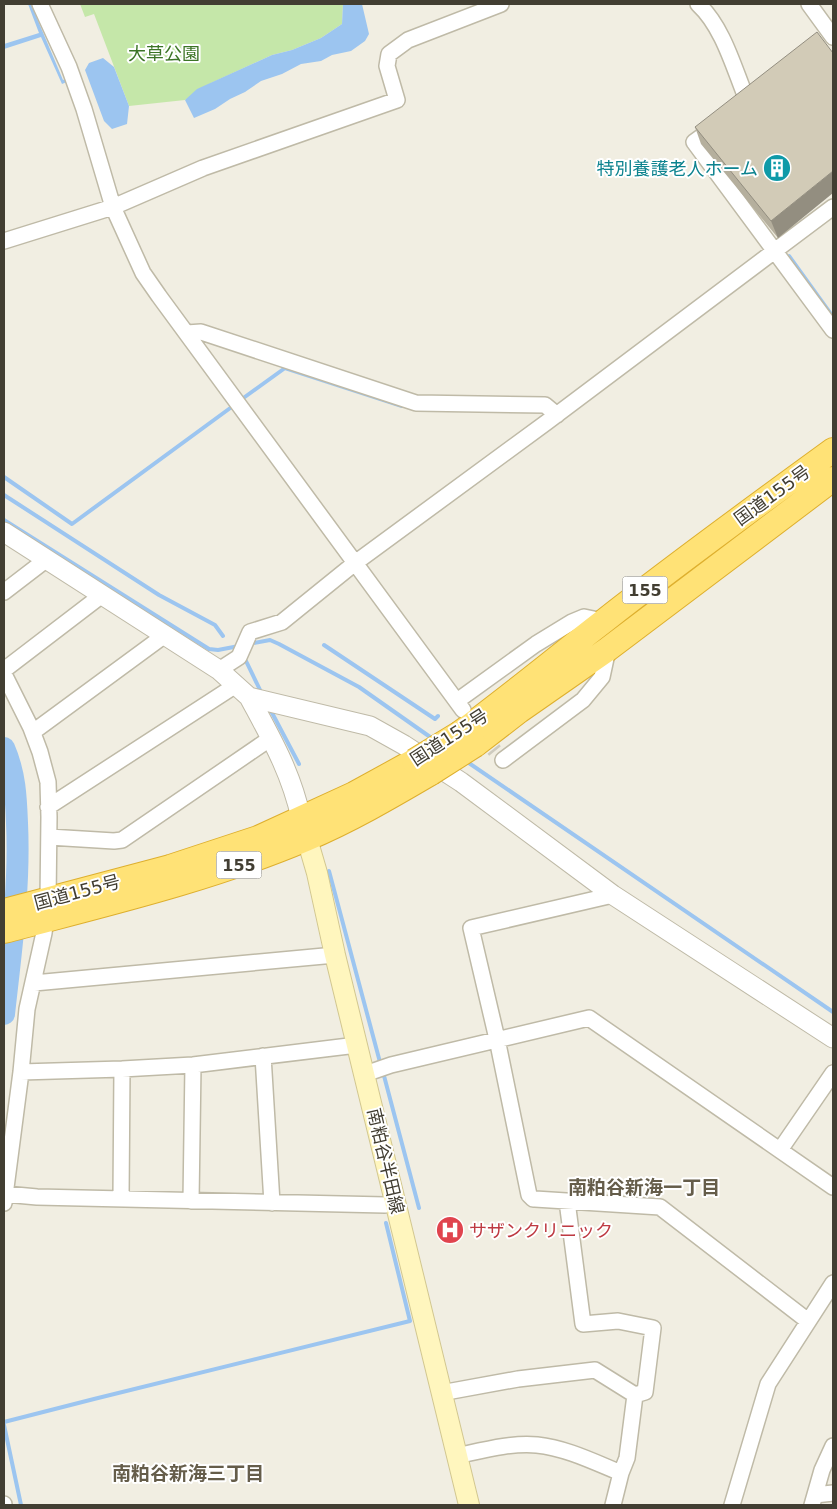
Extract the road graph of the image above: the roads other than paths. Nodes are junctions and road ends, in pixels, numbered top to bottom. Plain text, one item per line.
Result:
1 (40, 4) edge
2 (501, 4) edge
3 (698, 4) edge
4 (809, 4) edge
5 (833, 37) edge
6 (113, 206) junction
7 (833, 208) edge
8 (4, 241) edge
9 (775, 250) junction
10 (833, 330) edge
11 (187, 333) junction
12 (557, 415) junction
13 (833, 450) edge
14 (833, 479) edge
15 (4, 532) edge
16 (47, 560) junction
17 (355, 563) junction
18 (4, 592) edge
19 (102, 595) junction
20 (603, 621) junction
21 (166, 635) junction
22 (608, 649) junction
23 (4, 670) edge
24 (219, 670) junction
25 (4, 674) edge
26 (242, 691) junction
27 (32, 732) junction
28 (271, 738) junction
29 (467, 739) junction
30 (503, 760) dead end
31 (48, 807) junction
32 (304, 828) junction
33 (48, 837) junction
34 (613, 895) junction
35 (4, 911) edge
36 (41, 911) junction
37 (4, 931) edge
38 (335, 954) junction
39 (34, 983) junction
40 (833, 1038) edge
41 (498, 1039) junction
42 (357, 1045) junction
43 (263, 1056) junction
44 (193, 1065) junction
45 (122, 1070) junction
46 (21, 1072) junction
47 (833, 1073) edge
48 (365, 1074) junction
49 (780, 1150) junction
50 (833, 1188) edge
51 (4, 1198) edge
52 (121, 1198) junction
53 (191, 1201) junction
54 (567, 1201) junction
55 (395, 1202) junction
56 (272, 1203) junction
57 (833, 1284) edge
58 (808, 1321) junction
59 (441, 1393) junction
60 (635, 1395) junction
61 (833, 1446) edge
62 (456, 1456) junction
63 (621, 1474) junction
64 (833, 1493) edge
65 (813, 1500) edge
66 (469, 1505) edge
67 (613, 1505) edge
68 (732, 1505) edge

1 - 6 street
2 - 6 street
3 - 9 street
4 - 5 street
6 - 8 street
6 - 11 street
7 - 9 street
9 - 10 street
9 - 12 street
11 - 12 street
11 - 17 street
12 - 17 street
13 - 20 highway, 国道155号 / 155
14 - 22 highway, 国道155号 / 155
15 - 16 street
16 - 18 street
16 - 19 street
17 - 20 street
17 - 24 street
19 - 21 street
19 - 23 street
20 - 29 highway, 国道155号 / 155
21 - 24 street
21 - 27 street
22 - 29 highway, 国道155号 / 155
22 - 30 street
24 - 26 street
25 - 27 street
26 - 28 street
26 - 31 street
26 - 34 street
27 - 31 street
28 - 32 street
28 - 33 street
29 - 32 highway, 国道155号 / 155, bridge
31 - 33 street
32 - 36 highway, 国道155号 / 155
32 - 38 main road, 南粕谷半田線
33 - 36 street
34 - 40 street
34 - 41 street
35 - 36 highway, 国道155号 / 155
36 - 37 highway, 国道155号 / 155
36 - 39 street
38 - 39 street
38 - 42 main road, 南粕谷半田線
39 - 46 street
41 - 48 street
41 - 49 street
41 - 54 street
42 - 43 street
42 - 48 main road, 南粕谷半田線
43 - 44 street
43 - 56 street
44 - 45 street
44 - 53 street
45 - 46 street
45 - 52 street
46 - 51 street
47 - 49 street
48 - 55 main road, 南粕谷半田線
49 - 50 street
51 - 52 street
52 - 53 street
53 - 56 street
54 - 58 street
54 - 60 street
55 - 56 street
55 - 59 main road, 南粕谷半田線
57 - 58 street
58 - 68 street
59 - 60 street
59 - 62 main road, 南粕谷半田線
60 - 63 street
61 - 65 street
62 - 63 street
62 - 66 main road, 南粕谷半田線
63 - 67 street
64 - 65 street

